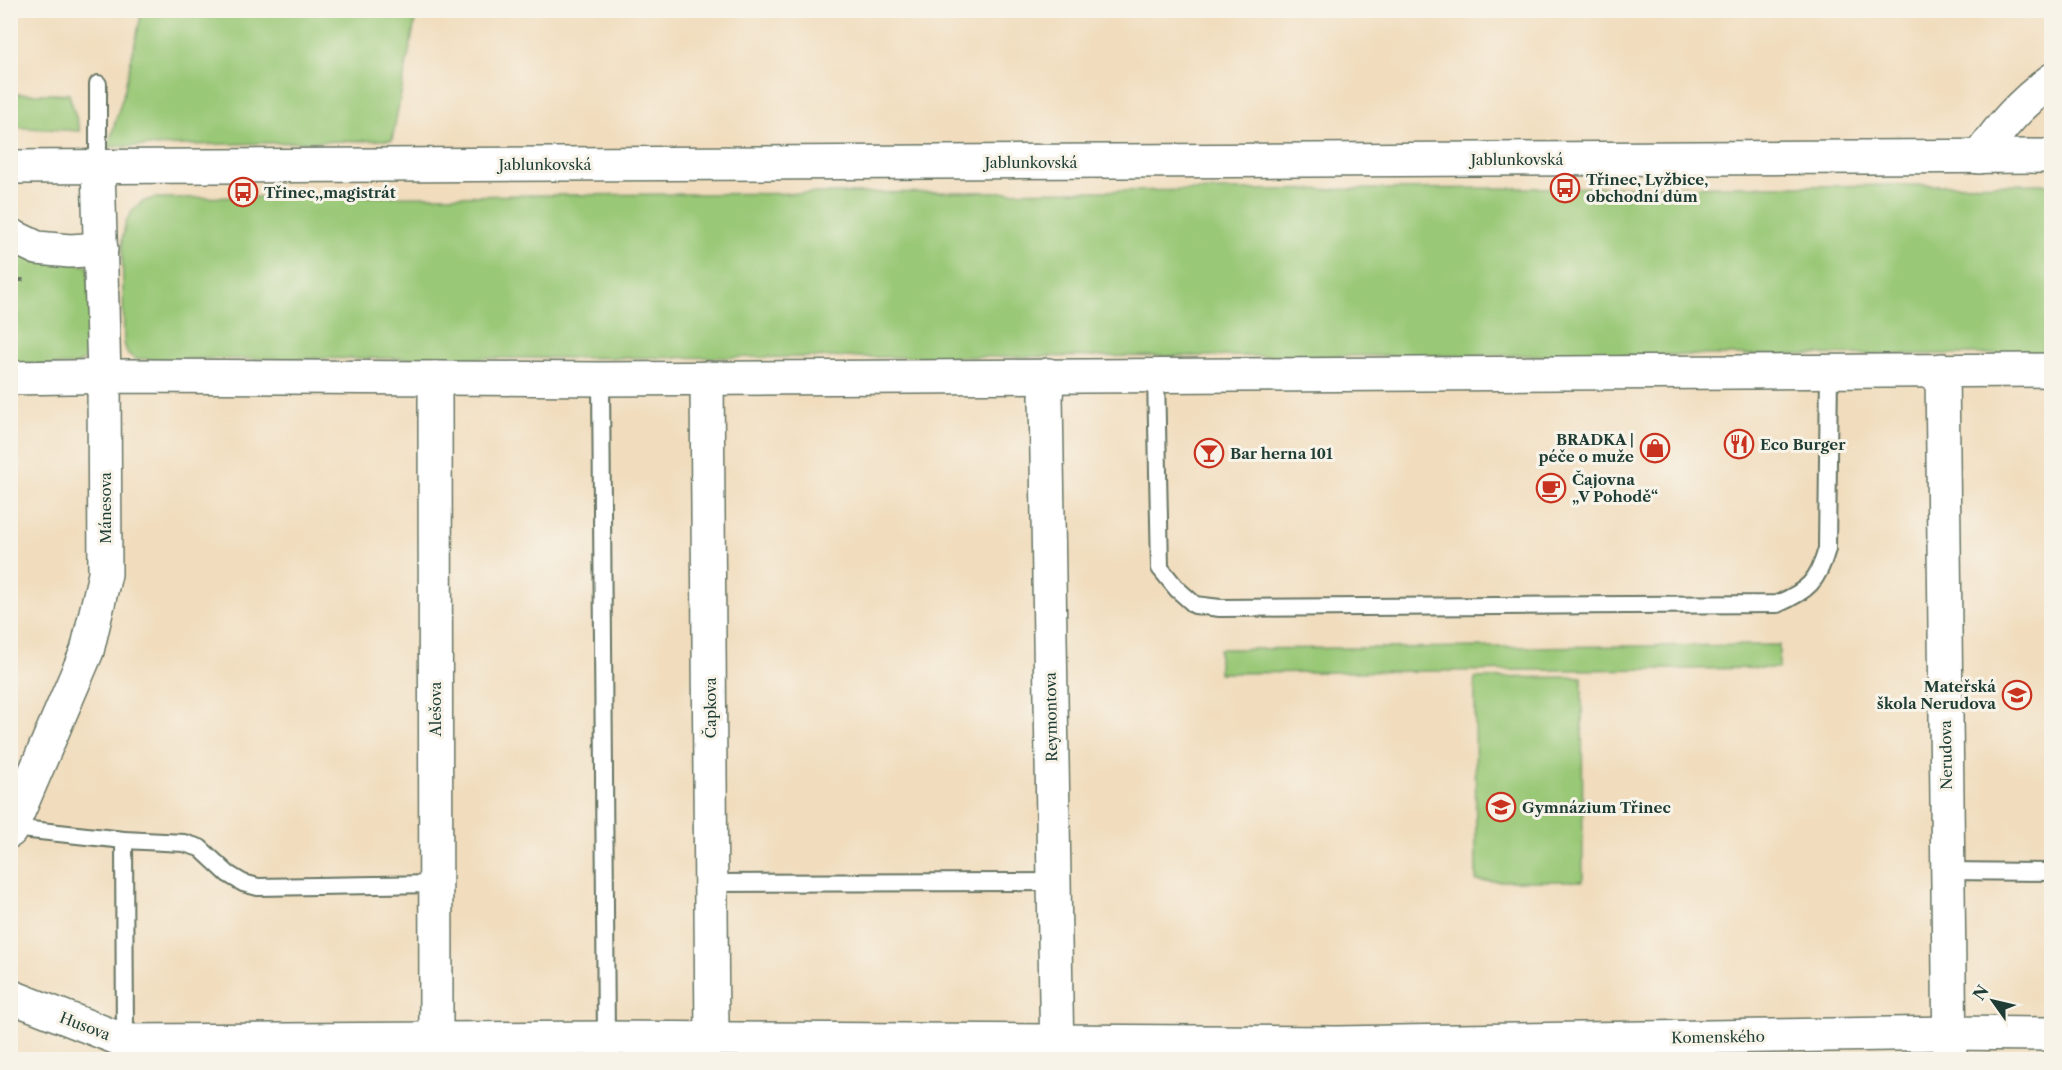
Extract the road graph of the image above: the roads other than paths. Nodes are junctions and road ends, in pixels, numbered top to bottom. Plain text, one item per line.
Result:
1 (2052, 80) edge
2 (98, 84) dead end
3 (2052, 156) edge
4 (1979, 157) junction
5 (10, 167) edge
6 (98, 167) junction
7 (10, 235) edge
8 (101, 249) junction
9 (1829, 370) junction
10 (1942, 370) junction
11 (2052, 370) edge
12 (1048, 375) junction
13 (104, 376) junction
14 (1156, 376) junction
15 (10, 378) edge
16 (435, 378) junction
17 (707, 378) junction
18 (601, 379) junction
19 (11, 830) edge
20 (124, 840) junction
21 (1947, 871) junction
22 (2052, 872) edge
23 (1054, 882) junction
24 (711, 883) junction
25 (435, 884) junction
26 (10, 996) edge
27 (2052, 1034) edge
28 (606, 1038) junction
29 (436, 1039) junction
30 (712, 1039) junction
31 (125, 1041) junction
32 (1950, 1046) edge
33 (1662, 1049) edge
34 (1057, 1051) edge
35 (1339, 1051) edge
36 (158, 1059) edge

1 - 4 street
2 - 6 lane
3 - 4 street, Jablunkovská
4 - 6 street, Jablunkovská
5 - 6 street, Jablunkovská
6 - 8 street, Mánesova
7 - 8 street
8 - 13 street, Mánesova
9 - 10 street
9 - 14 street
9 - 14 lane
10 - 11 street
10 - 21 street, Nerudova
12 - 14 street
12 - 17 street
12 - 23 street, Reymontova
13 - 15 street
13 - 16 street
13 - 19 street, Mánesova
16 - 18 street
16 - 25 street, Alešova
17 - 18 street
17 - 24 street, Čapkova
18 - 28 lane
19 - 20 lane
20 - 25 lane
20 - 31 lane
21 - 22 lane
21 - 32 street, Nerudova
23 - 24 lane
23 - 34 street, Reymontova
24 - 30 street, Čapkova
25 - 29 street, Alešova
26 - 31 street, Husova
27 - 32 street, Komenského
28 - 29 street, Komenského
28 - 30 street, Komenského
29 - 31 street, Komenského
30 - 34 street, Komenského
31 - 36 street, Husova
32 - 33 street, Komenského
33 - 35 street, Komenského
34 - 35 street, Komenského

